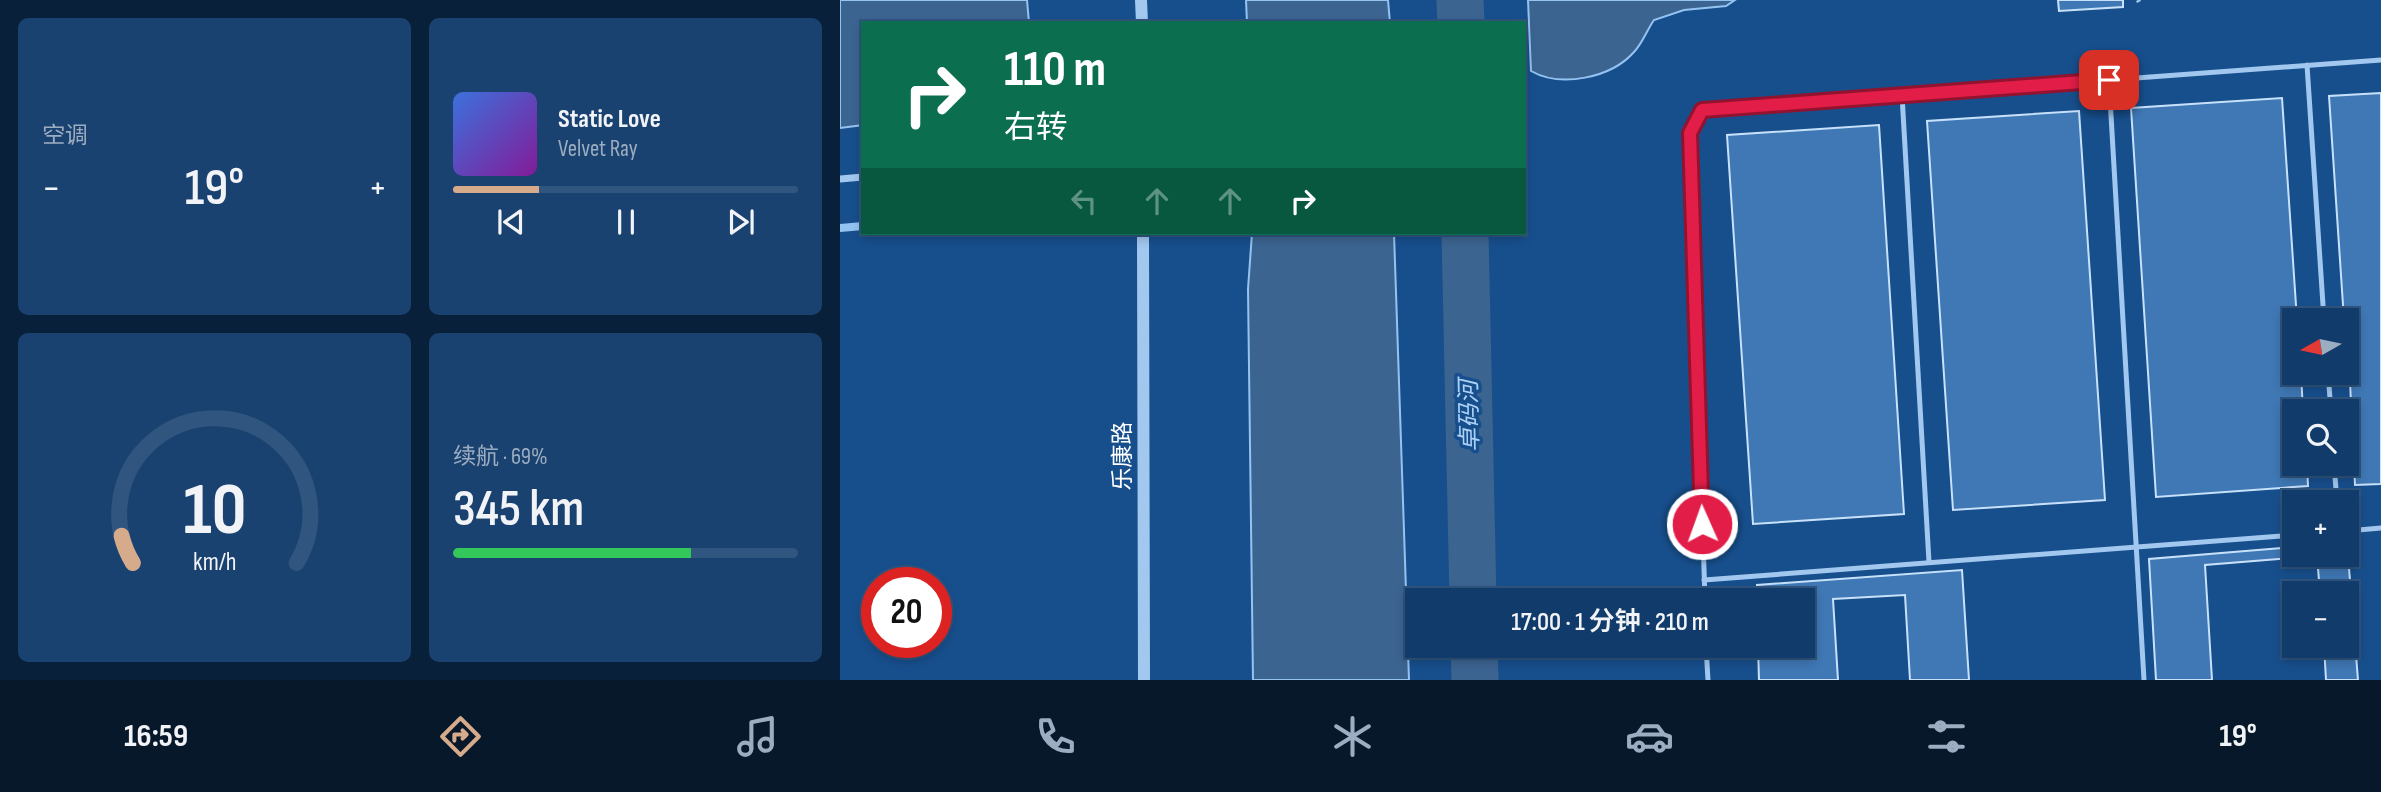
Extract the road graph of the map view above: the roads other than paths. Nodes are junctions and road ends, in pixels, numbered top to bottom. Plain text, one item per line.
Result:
1 (1141, 0) edge
2 (1142, 21) edge
3 (2381, 60) edge
4 (2307, 65) junction
5 (2109, 80) junction
6 (1902, 95) junction
7 (861, 177) edge
8 (840, 179) edge
9 (1143, 235) edge
10 (2324, 308) edge
11 (2381, 528) edge
12 (2359, 530) edge
13 (2282, 536) edge
14 (2136, 547) junction
15 (1929, 562) junction
16 (1704, 580) junction
17 (1704, 588) edge
18 (1707, 658) edge
19 (1144, 680) edge
20 (1708, 680) edge
21 (2144, 680) edge

1 - 2 street
3 - 4 lane
4 - 5 lane
4 - 10 lane
5 - 6 lane
5 - 14 lane
6 - 15 lane
6 - 16 lane
7 - 8 street
9 - 19 street, 乐康路
11 - 12 lane
13 - 14 lane
14 - 15 lane
14 - 21 lane
15 - 16 lane
16 - 17 lane
18 - 20 lane

